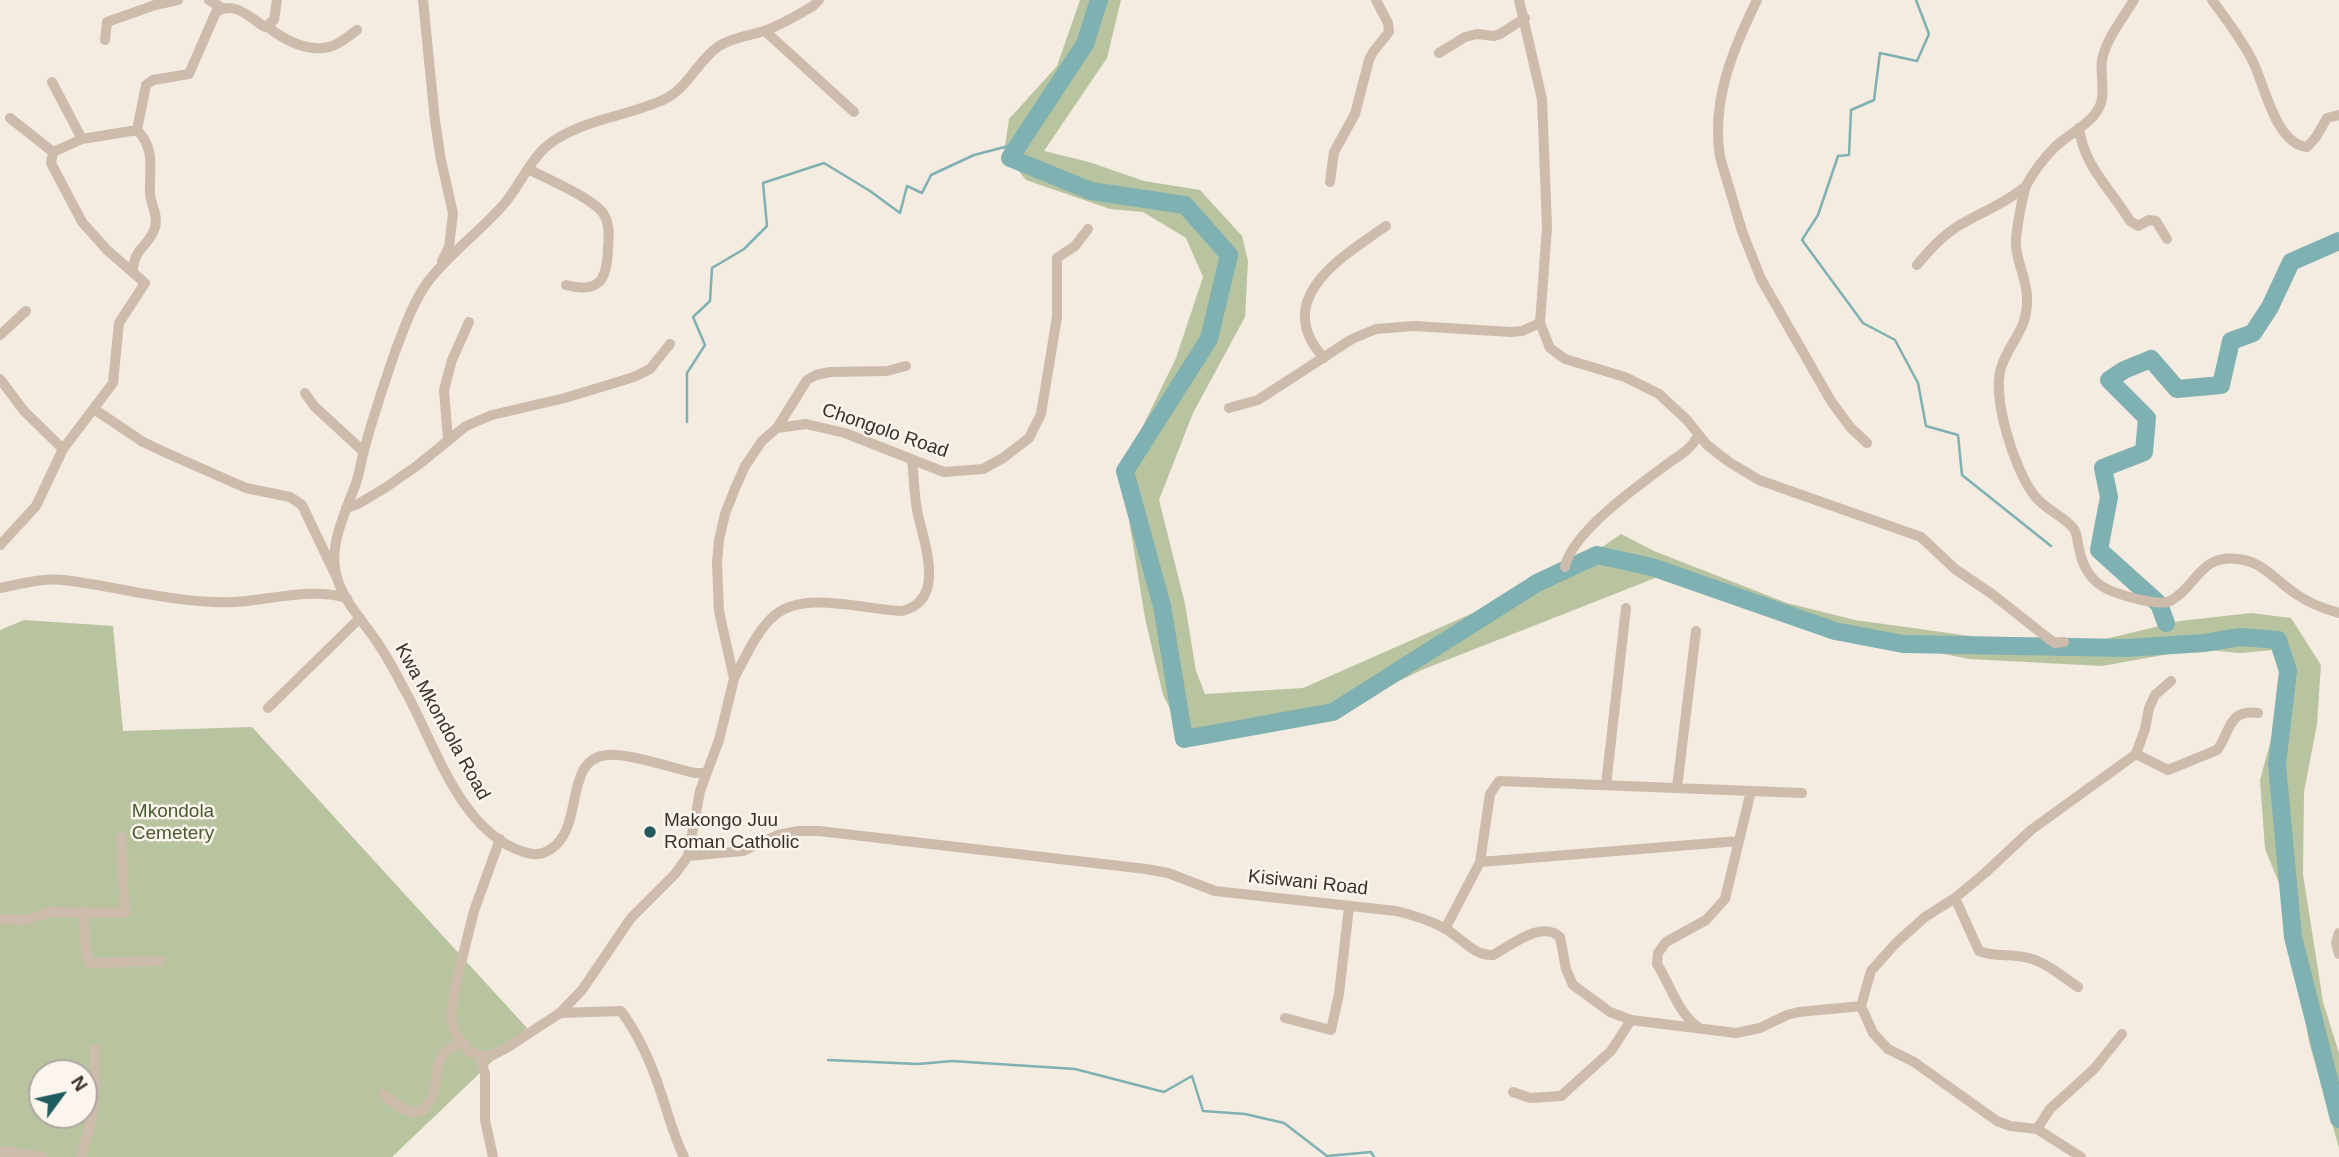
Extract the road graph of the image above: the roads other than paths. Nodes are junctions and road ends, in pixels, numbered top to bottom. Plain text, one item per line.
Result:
1 (178, 0) edge
2 (209, 0) edge
3 (277, 0) edge
4 (423, 0) edge
5 (819, 0) edge
6 (1376, 0) edge
7 (1519, 0) edge
8 (1757, 0) edge
9 (2134, 0) edge
10 (2212, 0) edge
11 (222, 8) junction
12 (1525, 18) junction
13 (268, 27) junction
14 (357, 30) dead end
15 (765, 31) junction
16 (105, 40) dead end
17 (1439, 53) dead end
18 (52, 82) dead end
19 (854, 112) dead end
20 (2339, 116) edge
21 (10, 118) dead end
22 (2078, 128) junction
23 (137, 130) junction
24 (82, 139) junction
25 (53, 152) junction
26 (528, 169) junction
27 (1330, 182) dead end
28 (2026, 186) junction
29 (1386, 226) dead end
30 (1088, 229) dead end
31 (2167, 239) dead end
32 (1917, 265) dead end
33 (439, 268) junction
34 (133, 272) junction
35 (566, 285) dead end
36 (26, 311) dead end
37 (469, 321) dead end
38 (1540, 323) junction
39 (0, 335) edge
40 (670, 344) dead end
41 (1324, 358) junction
42 (906, 366) dead end
43 (0, 379) edge
44 (305, 393) dead end
45 (1229, 408) dead end
46 (94, 409) junction
47 (777, 428) junction
48 (1698, 436) junction
49 (447, 439) junction
50 (1867, 443) dead end
51 (63, 449) junction
52 (364, 452) junction
53 (912, 460) junction
54 (346, 508) junction
55 (0, 545) edge
56 (1565, 566) dead end
57 (336, 577) junction
58 (0, 588) edge
59 (347, 598) junction
60 (1626, 608) dead end
61 (2339, 613) edge
62 (360, 618) junction
63 (1696, 631) dead end
64 (2064, 642) dead end
65 (734, 679) junction
66 (2171, 681) dead end
67 (268, 708) dead end
68 (2258, 713) dead end
69 (2136, 754) junction
70 (706, 773) junction
71 (1606, 785) junction
72 (1677, 788) junction
73 (1751, 791) junction
74 (1802, 793) dead end
75 (121, 837) dead end
76 (500, 839) junction
77 (1739, 841) junction
78 (688, 856) junction
79 (1480, 862) junction
80 (1955, 898) junction
81 (1349, 906) junction
82 (83, 911) junction
83 (0, 919) edge
84 (1445, 929) junction
85 (2339, 933) edge
86 (2339, 954) edge
87 (161, 961) dead end
88 (2078, 987) dead end
89 (1861, 1006) junction
90 (560, 1013) junction
91 (1285, 1018) dead end
92 (1631, 1020) junction
93 (1705, 1031) junction
94 (2122, 1034) dead end
95 (461, 1041) junction
96 (96, 1049) dead end
97 (480, 1056) junction
98 (1513, 1092) dead end
99 (383, 1094) dead end
100 (2037, 1129) junction
101 (0, 1141) edge
102 (3, 1152) edge
103 (43, 1157) edge
104 (81, 1157) edge
105 (493, 1157) edge
106 (684, 1157) edge
107 (2081, 1157) edge

1 - 16 street
2 - 11 street
3 - 13 street
4 - 33 street
5 - 15 street
6 - 27 street
7 - 12 street
8 - 50 street
9 - 22 street
10 - 20 street
11 - 13 street
11 - 23 street
12 - 17 street
12 - 38 street
13 - 14 street
15 - 19 street
15 - 26 street
18 - 24 street
21 - 25 street
22 - 28 street
22 - 31 street
23 - 24 street
23 - 34 street
24 - 25 street
25 - 34 street
26 - 33 street
26 - 35 street
28 - 32 street
28 - 61 street
29 - 41 street
30 - 53 street, Chongolo Road
33 - 52 street
34 - 46 street
36 - 39 street
37 - 49 street
38 - 41 street
38 - 48 street
40 - 49 street
41 - 45 street
42 - 47 street
43 - 51 street
44 - 52 street
46 - 51 street
46 - 57 street, Kwa Mkondola Road
47 - 53 street, Chongolo Road
47 - 65 street
48 - 56 street
48 - 64 street
49 - 54 street
51 - 55 street
52 - 54 street
53 - 65 street
54 - 57 street
57 - 59 street, Kwa Mkondola Road
58 - 59 street
59 - 62 street, Kwa Mkondola Road
60 - 71 street
62 - 67 street
62 - 76 street, Kwa Mkondola Road
63 - 72 street
65 - 70 street
66 - 69 street
68 - 69 street
69 - 80 street
70 - 76 street, Kwa Mkondola Road
70 - 78 street
71 - 72 street
71 - 79 street
72 - 73 street
73 - 74 street
73 - 77 street
75 - 82 street
76 - 95 street
77 - 79 street
77 - 93 street
78 - 81 street, Kisiwani Road
78 - 90 street
79 - 84 street
80 - 88 street
80 - 89 street
81 - 84 street, Kisiwani Road
81 - 91 street
82 - 83 street
82 - 87 street
84 - 92 street, Kisiwani Road
85 - 86 street
89 - 93 street, Kisiwani Road
89 - 100 street
90 - 97 street
90 - 106 street
92 - 93 street, Kisiwani Road
92 - 98 street
94 - 100 street
95 - 97 street
95 - 99 street
96 - 104 street
97 - 105 street
100 - 107 street
101 - 102 street
102 - 103 street

